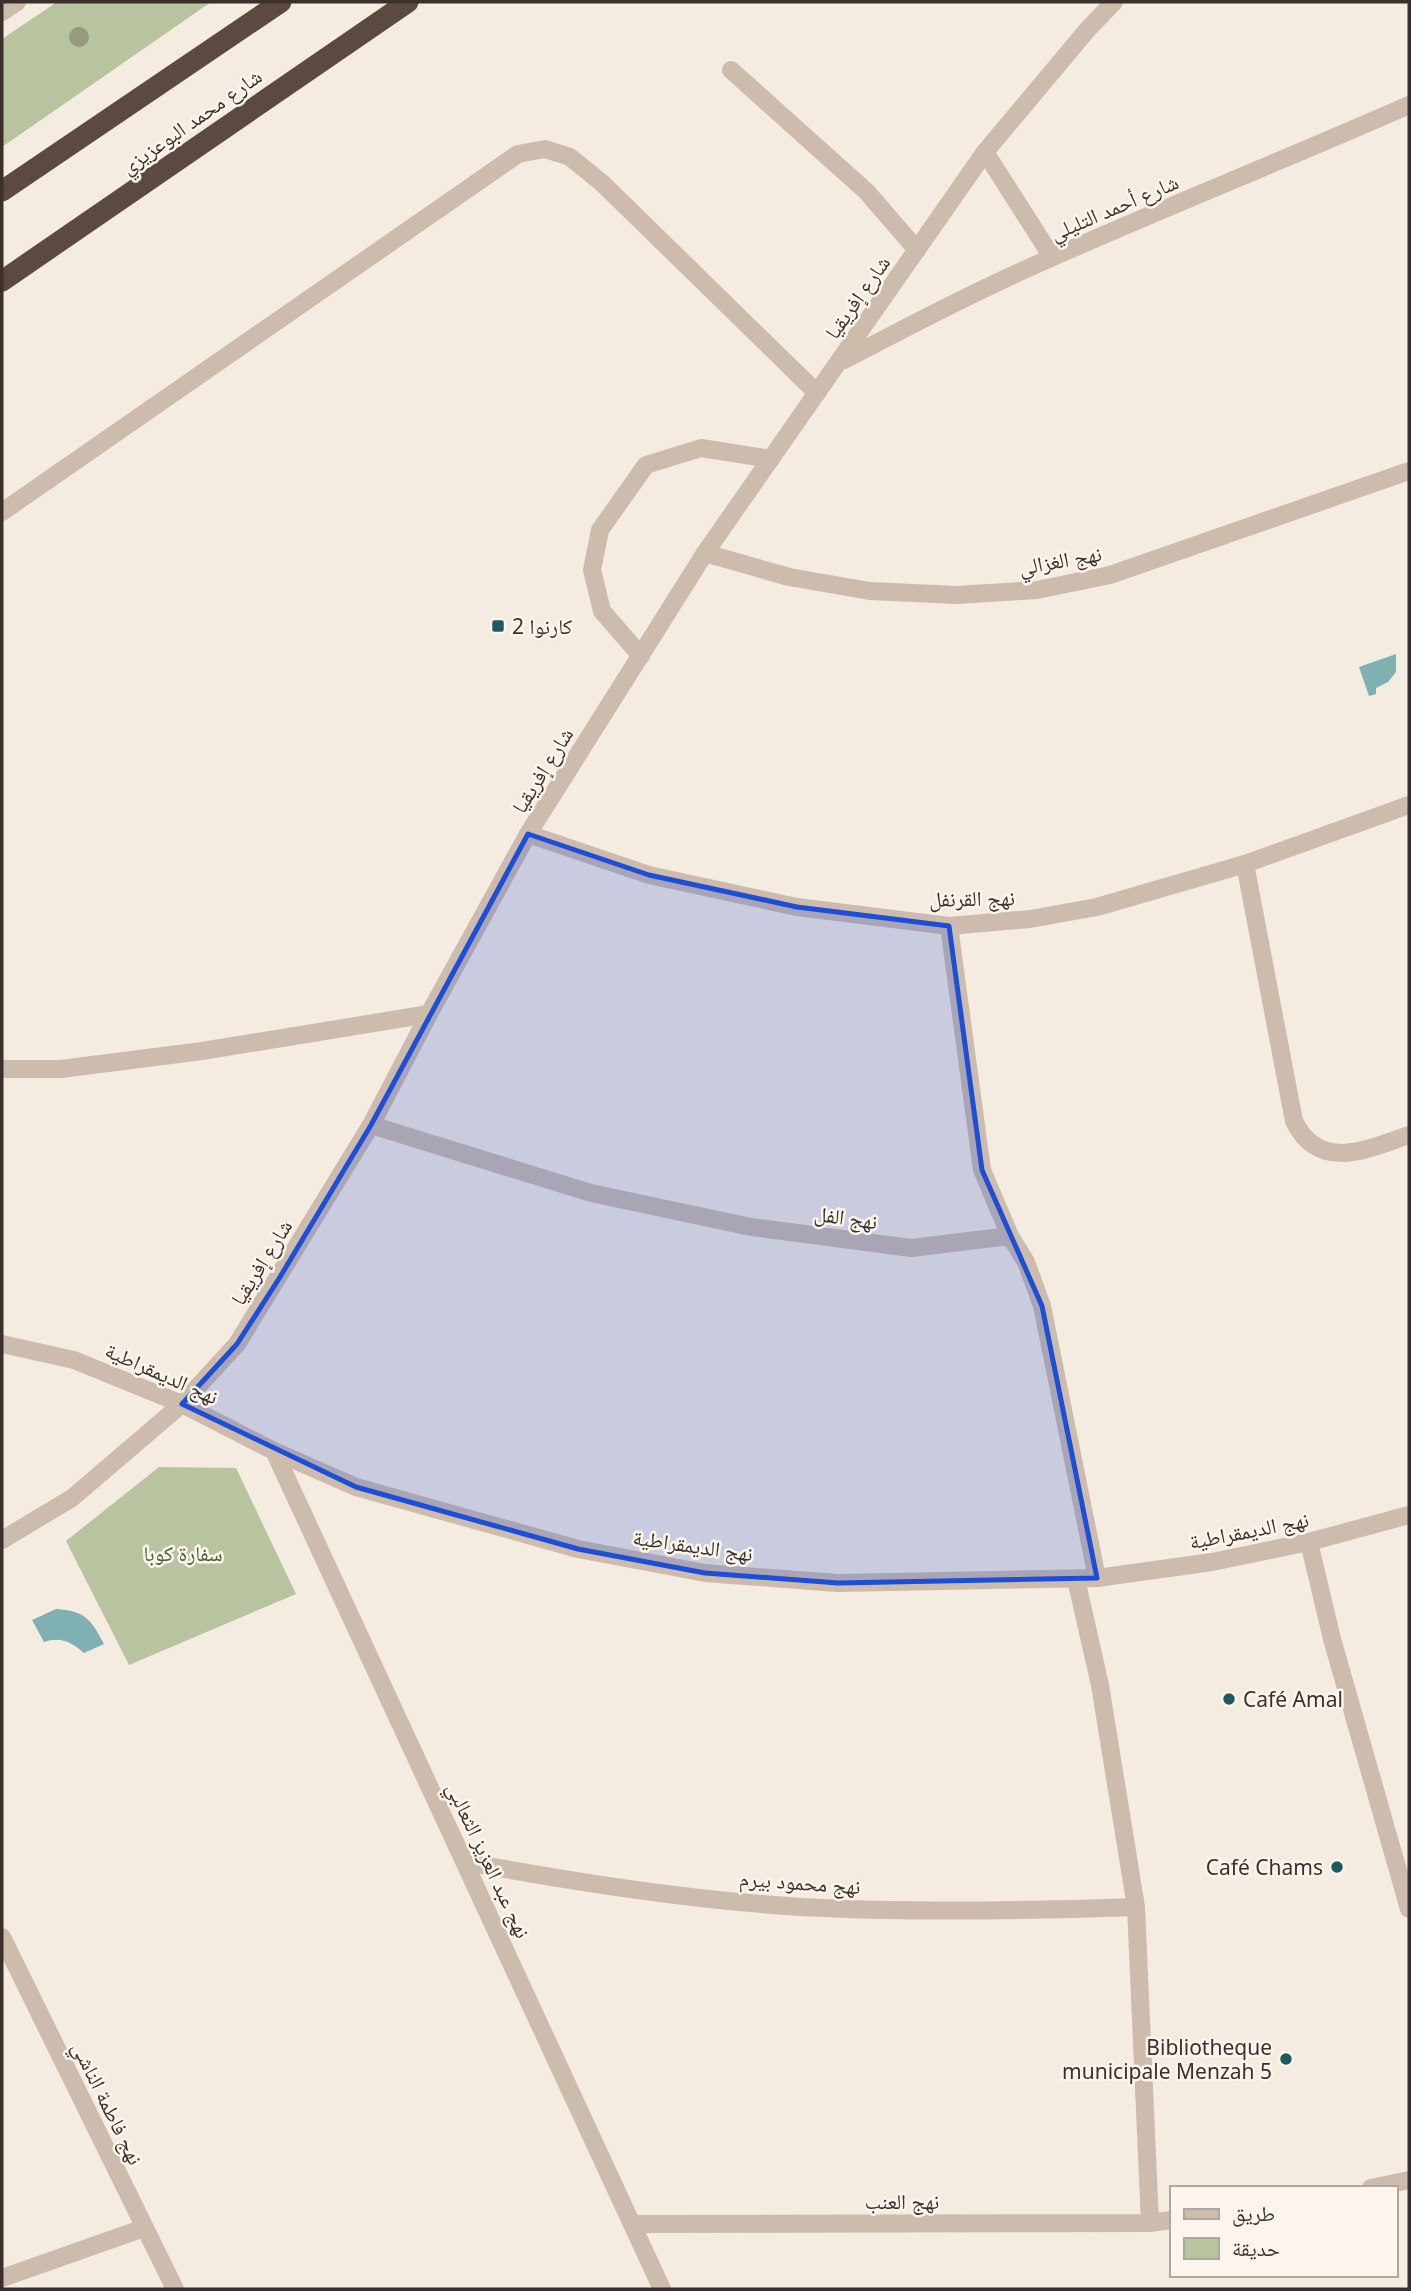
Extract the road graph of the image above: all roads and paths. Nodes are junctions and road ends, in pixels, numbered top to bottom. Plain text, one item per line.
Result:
1 (17, 2) edge
2 (281, 2) edge
3 (408, 2) edge
4 (1114, 2) edge
5 (2, 12) edge
6 (731, 70) dead end
7 (1409, 105) edge
8 (985, 152) junction
9 (2, 191) edge
10 (917, 250) junction
11 (1052, 257) junction
12 (2, 281) edge
13 (841, 361) junction
14 (817, 393) junction
15 (772, 459) junction
16 (1409, 471) edge
17 (2, 512) edge
18 (705, 553) junction
19 (641, 656) junction
20 (1409, 805) edge
21 (528, 834) junction
22 (1245, 864) junction
23 (949, 926) junction
24 (429, 1014) junction
25 (2, 1069) edge
26 (371, 1125) junction
27 (1409, 1135) edge
28 (1010, 1236) junction
29 (2, 1343) edge
30 (182, 1404) junction
31 (274, 1451) junction
32 (1409, 1515) edge
33 (2, 1540) edge
34 (1309, 1542) junction
35 (1097, 1578) junction
36 (1076, 1579) junction
37 (465, 1862) junction
38 (1404, 1864) edge
39 (1136, 1907) junction
40 (1409, 1909) edge
41 (2, 1937) edge
42 (1409, 2180) edge
43 (1380, 2186) edge
44 (1170, 2220) edge
45 (1150, 2223) junction
46 (634, 2224) junction
47 (144, 2228) junction
48 (2, 2278) edge
49 (175, 2289) edge
50 (662, 2289) edge

1 - 5 street
2 - 9 highway
3 - 12 highway, شارع محمد البوعزيزي
4 - 8 street, شارع إفريقيا
6 - 10 street
7 - 11 street, شارع أحمد التليلي
8 - 10 street, شارع إفريقيا
8 - 11 street
10 - 13 street, شارع إفريقيا
11 - 13 street, شارع أحمد التليلي
13 - 14 street, شارع إفريقيا
14 - 15 street, شارع إفريقيا
14 - 17 street
15 - 18 street, شارع إفريقيا
15 - 19 street
16 - 18 street, نهج الغزالي
18 - 19 street, شارع إفريقيا
19 - 21 street, شارع إفريقيا
20 - 22 street, نهج القرنفل
21 - 23 street, نهج القرنفل
21 - 24 street, شارع إفريقيا
22 - 23 street, نهج القرنفل
22 - 27 street
23 - 28 street
24 - 25 street
24 - 26 street, شارع إفريقيا
26 - 28 street, نهج الفل
26 - 30 street, شارع إفريقيا
28 - 35 street
29 - 30 street, نهج الديمقراطية
30 - 31 street, نهج الديمقراطية
30 - 33 street, شارع إفريقيا
31 - 36 street, نهج الديمقراطية
31 - 37 street, نهج عبد العزيز الثعالبي
32 - 34 street, نهج الديمقراطية
34 - 35 street, نهج الديمقراطية
34 - 38 street
35 - 36 street, نهج الديمقراطية
36 - 39 street
37 - 39 street, نهج محمود بيرم
37 - 46 street, نهج عبد العزيز الثعالبي
38 - 40 street
39 - 45 street
41 - 47 street, نهج فاطمة الناشي
42 - 43 street
44 - 45 street, نهج العنب
45 - 46 street, نهج العنب
46 - 50 street, نهج عبد العزيز الثعالبي
47 - 48 street
47 - 49 street, نهج فاطمة الناشي

